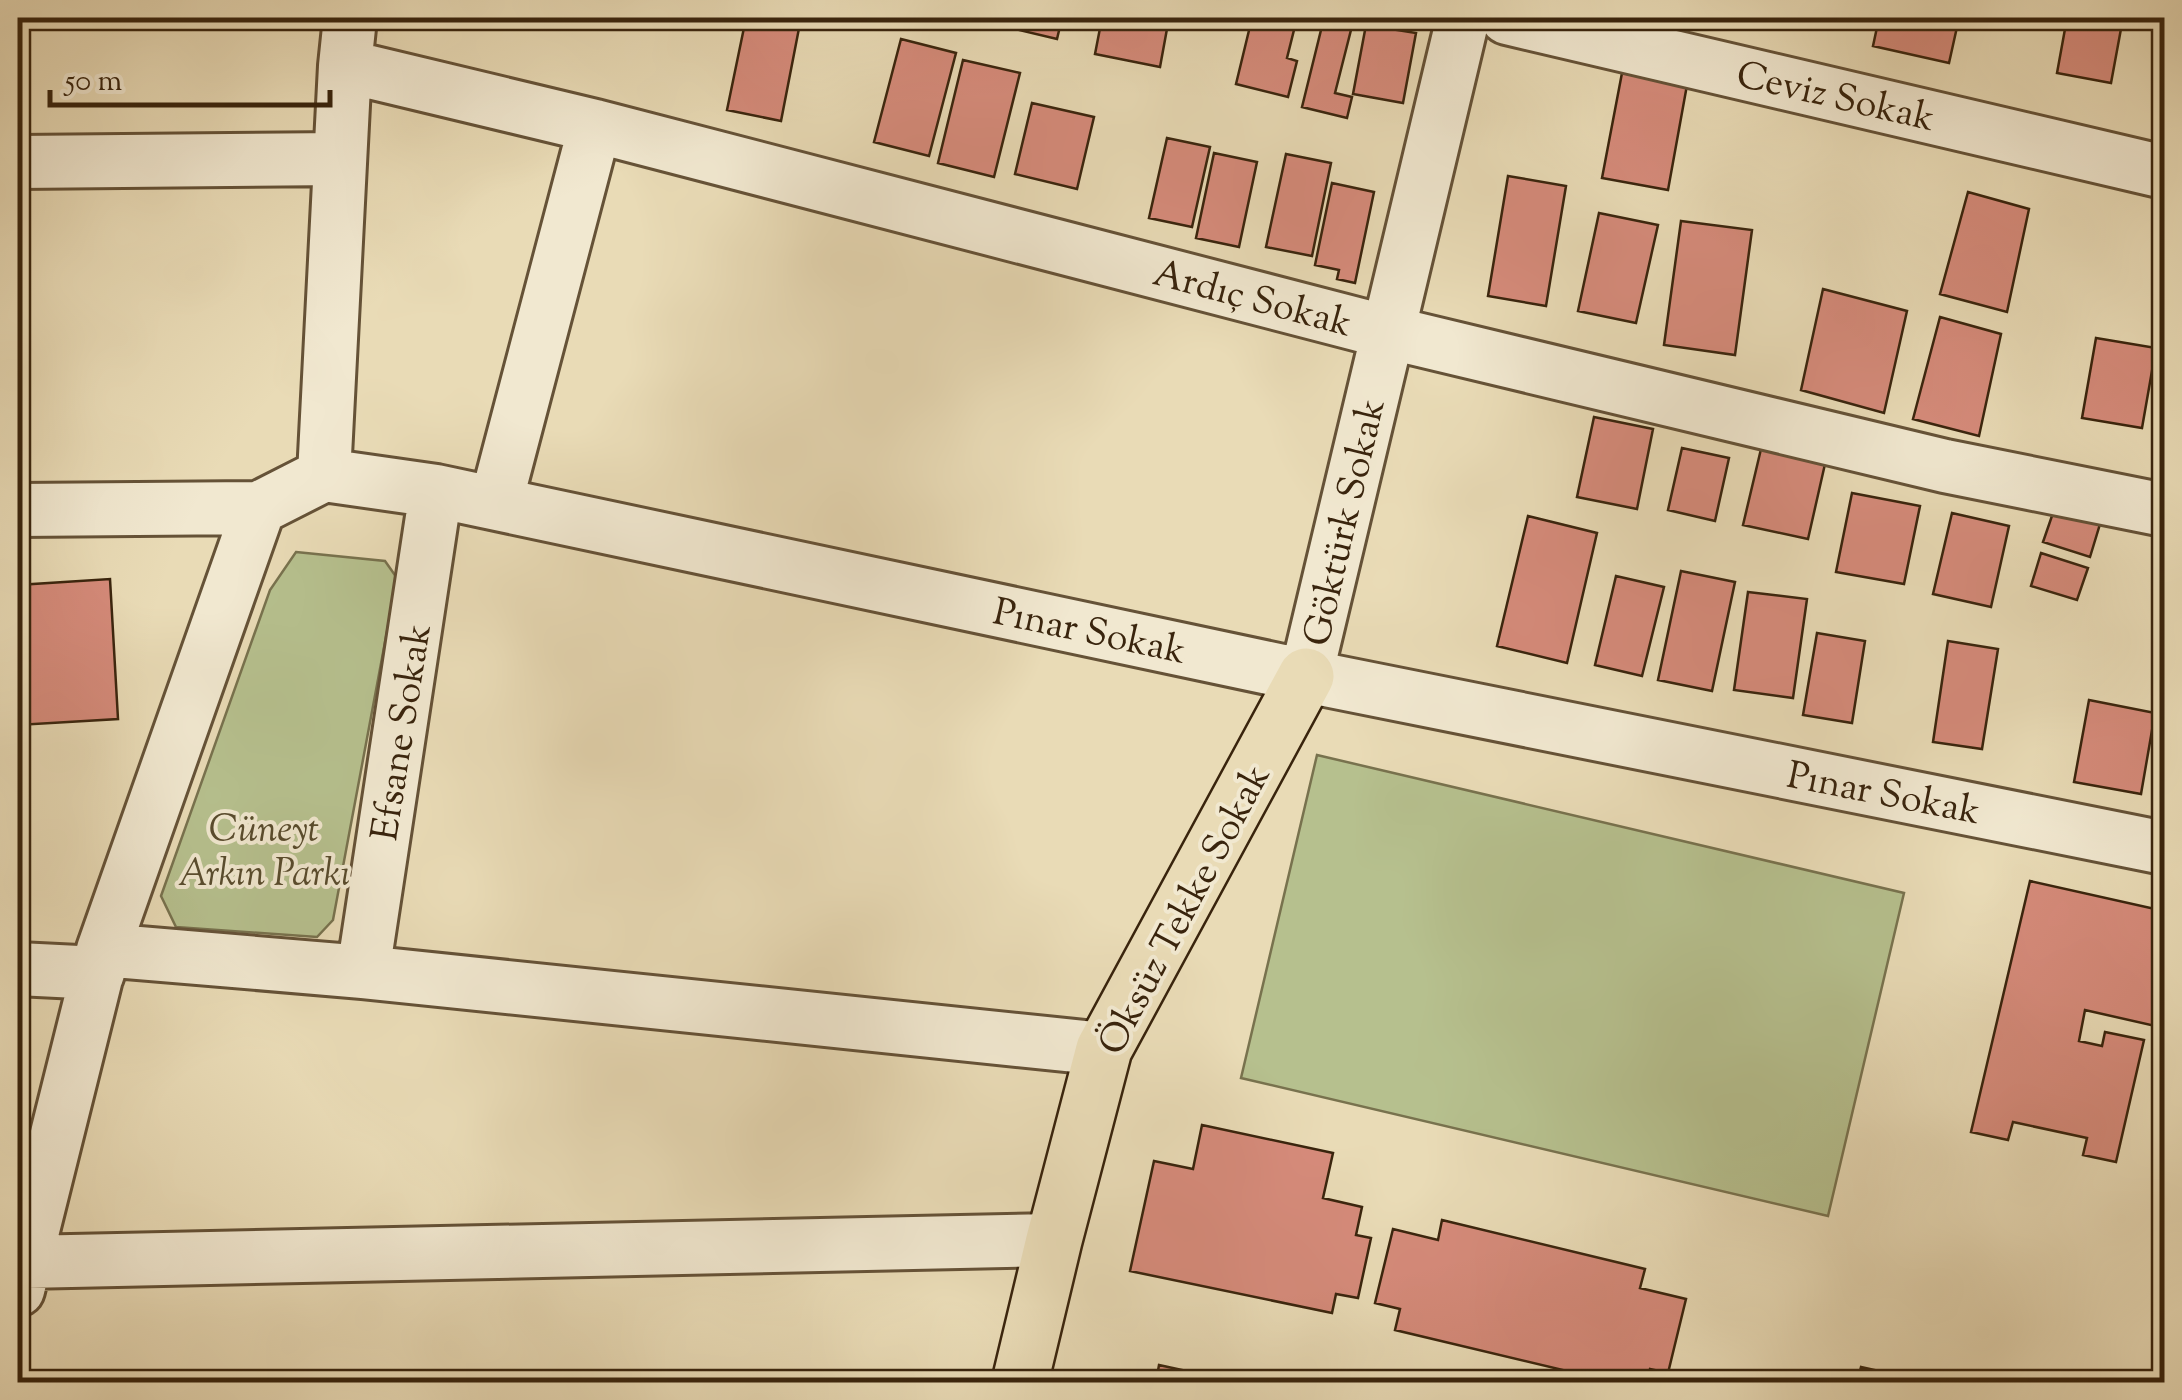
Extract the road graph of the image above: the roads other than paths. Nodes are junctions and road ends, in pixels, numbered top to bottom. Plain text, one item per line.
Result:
1 (1463, 18) edge
2 (1507, 18) edge
3 (347, 42) edge
4 (596, 126) junction
5 (340, 159) junction
6 (18, 162) edge
7 (2164, 172) edge
8 (1387, 332) junction
9 (324, 476) junction
10 (436, 491) junction
11 (496, 502) junction
12 (259, 508) junction
13 (18, 510) edge
14 (2164, 510) edge
15 (1306, 676) junction
16 (2164, 848) edge
17 (101, 962) junction
18 (18, 969) edge
19 (363, 972) junction
20 (1104, 1049) junction
21 (1054, 1240) junction
22 (22, 1259) edge
23 (1020, 1382) edge

1 - 8 street, Göktürk Sokak
2 - 7 street, Ceviz Sokak
3 - 4 street, Ardıç Sokak
3 - 5 street
4 - 8 street, Ardıç Sokak
4 - 11 street
5 - 6 street
5 - 9 street
8 - 14 street, Ardıç Sokak
8 - 15 street, Göktürk Sokak
9 - 10 street, Pınar Sokak
9 - 12 street
10 - 11 street, Pınar Sokak
10 - 19 street, Efsane Sokak
11 - 15 street, Pınar Sokak
12 - 13 street
12 - 17 street
15 - 16 street, Pınar Sokak
15 - 20 main road, Öksüz Tekke Sokak
17 - 18 street
17 - 19 street
17 - 22 street
19 - 20 street
20 - 21 main road, Öksüz Tekke Sokak
21 - 22 street
21 - 23 main road, Öksüz Tekke Sokak

